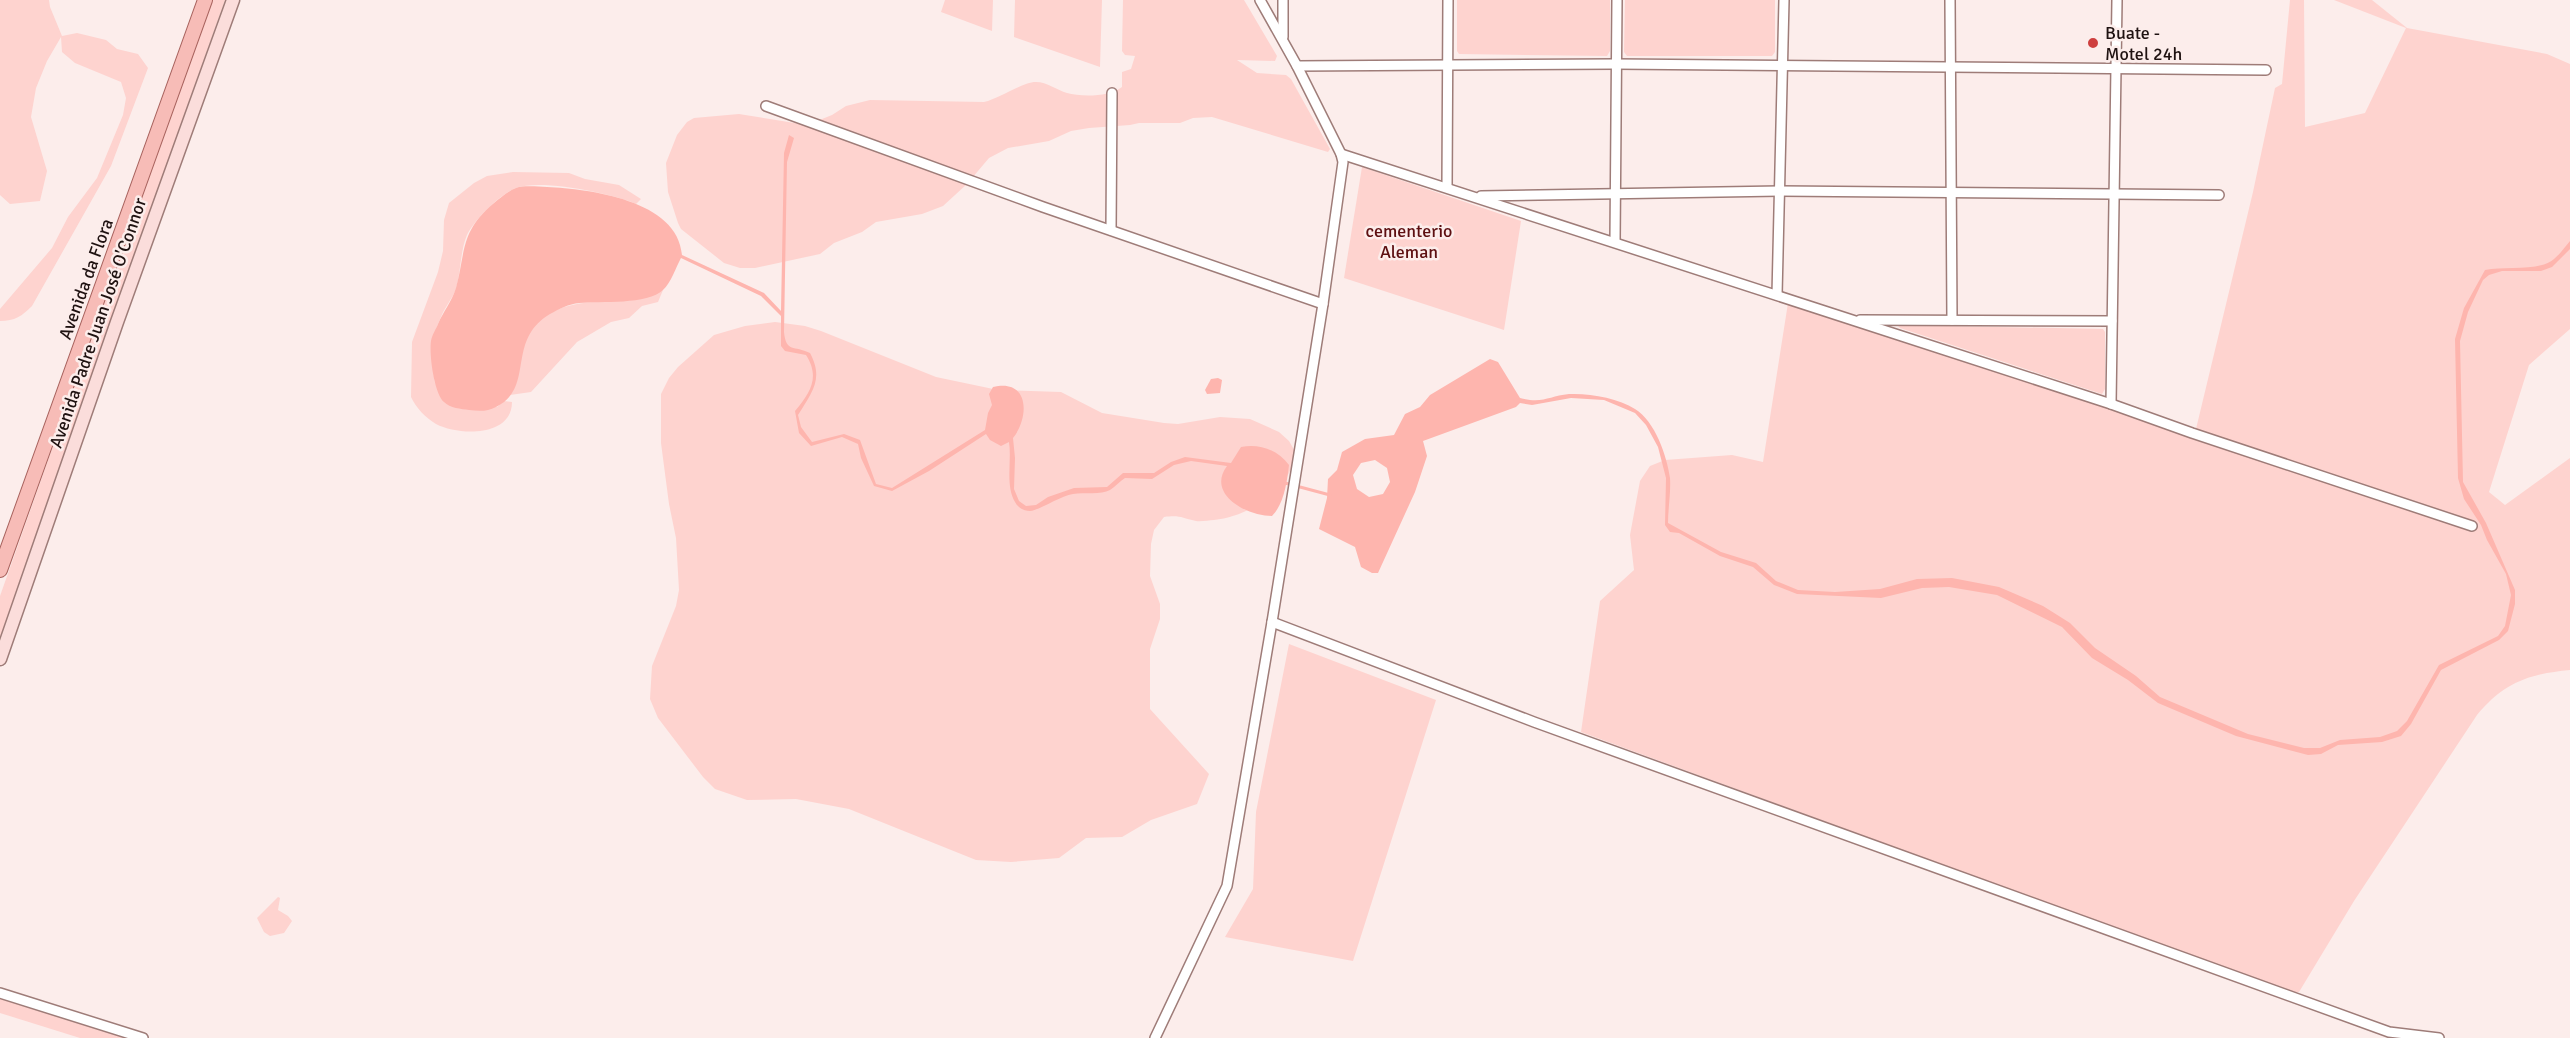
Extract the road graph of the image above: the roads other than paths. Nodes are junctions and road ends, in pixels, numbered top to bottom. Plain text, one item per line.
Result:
1 (205, 0) edge
2 (233, 0) edge
3 (1260, 0) edge
4 (1283, 0) edge
5 (1448, 0) edge
6 (1617, 0) edge
7 (1784, 0) edge
8 (1950, 0) edge
9 (2117, 0) edge
10 (1282, 39) junction
11 (1616, 64) junction
12 (1448, 65) junction
13 (1782, 65) junction
14 (1297, 66) junction
15 (1951, 67) junction
16 (2116, 68) junction
17 (2266, 70) dead end
18 (1112, 93) dead end
19 (766, 106) dead end
20 (1341, 154) junction
21 (1447, 187) junction
22 (1780, 191) junction
23 (1951, 193) junction
24 (1615, 194) junction
25 (2114, 194) junction
26 (2219, 195) dead end
27 (1473, 196) junction
28 (1111, 230) junction
29 (1615, 241) junction
30 (1777, 295) junction
31 (1323, 304) junction
32 (1851, 320) junction
33 (1952, 320) junction
34 (2112, 321) junction
35 (2111, 404) junction
36 (2472, 526) dead end
37 (0, 570) edge
38 (1272, 622) junction
39 (0, 659) edge
40 (0, 993) edge
41 (143, 1038) edge
42 (1155, 1038) edge
43 (2439, 1038) edge

1 - 37 main road, Avenida da Flora
2 - 39 street, Avenida Padre Juan José O'Connor
3 - 10 street
4 - 10 street
5 - 12 street
6 - 11 street
7 - 13 street
8 - 15 street
9 - 16 street
10 - 14 street
11 - 12 street
11 - 13 street
11 - 24 street
12 - 14 street
12 - 21 street
13 - 15 street
13 - 22 street
14 - 20 street
15 - 16 street
15 - 23 street
16 - 17 street
16 - 25 street
18 - 28 street
19 - 28 street
20 - 21 street
20 - 31 street
21 - 27 street
22 - 23 street
22 - 24 street
22 - 30 street
23 - 25 street
23 - 33 street
24 - 27 street
24 - 29 street
25 - 26 street
25 - 34 street
27 - 29 street
28 - 31 street
29 - 30 street
30 - 32 street
31 - 38 street
32 - 33 street
32 - 35 street
33 - 34 street
34 - 35 street
35 - 36 street
38 - 42 street
38 - 43 street
40 - 41 street

